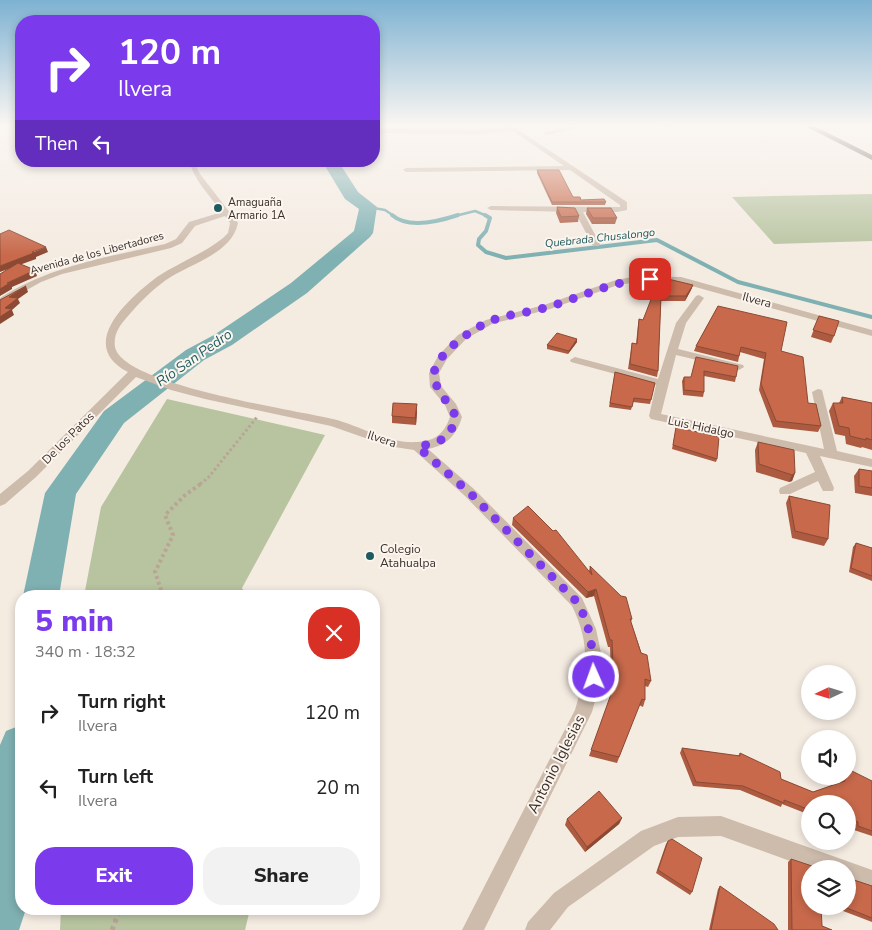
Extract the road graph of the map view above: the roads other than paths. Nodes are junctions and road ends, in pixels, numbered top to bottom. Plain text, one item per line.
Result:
1 (194, 168) edge
2 (537, 168) edge
3 (570, 168) edge
4 (406, 170) dead end
5 (491, 208) dead end
6 (578, 210) junction
7 (225, 213) junction
8 (596, 244) dead end
9 (699, 298) dead end
10 (0, 302) edge
11 (872, 333) edge
12 (673, 351) junction
13 (575, 360) dead end
14 (739, 367) edge
15 (140, 375) junction
16 (662, 383) junction
17 (818, 392) dead end
18 (418, 447) junction
19 (811, 450) junction
20 (832, 455) junction
21 (872, 463) edge
22 (822, 474) junction
23 (828, 488) dead end
24 (785, 491) dead end
25 (0, 501) edge
26 (816, 860) edge
27 (856, 874) edge
28 (872, 880) edge
29 (472, 930) edge
30 (536, 930) edge

1 - 7 street
2 - 4 street
3 - 6 street
5 - 6 street
6 - 8 street
7 - 10 street, Avenida de los Libertadores
7 - 15 street, Ilvera
9 - 12 street, Luis Hidalgo
11 - 18 street, Ilvera
12 - 14 street
12 - 16 street, Luis Hidalgo
13 - 16 street
15 - 18 street, Ilvera
15 - 25 street, De los Patos
16 - 19 street, Luis Hidalgo
17 - 20 street
18 - 29 street, Antonio Iglesias
19 - 20 street, Luis Hidalgo
19 - 22 street
20 - 21 street, Luis Hidalgo
22 - 23 street
22 - 24 street
26 - 30 street
27 - 28 street

